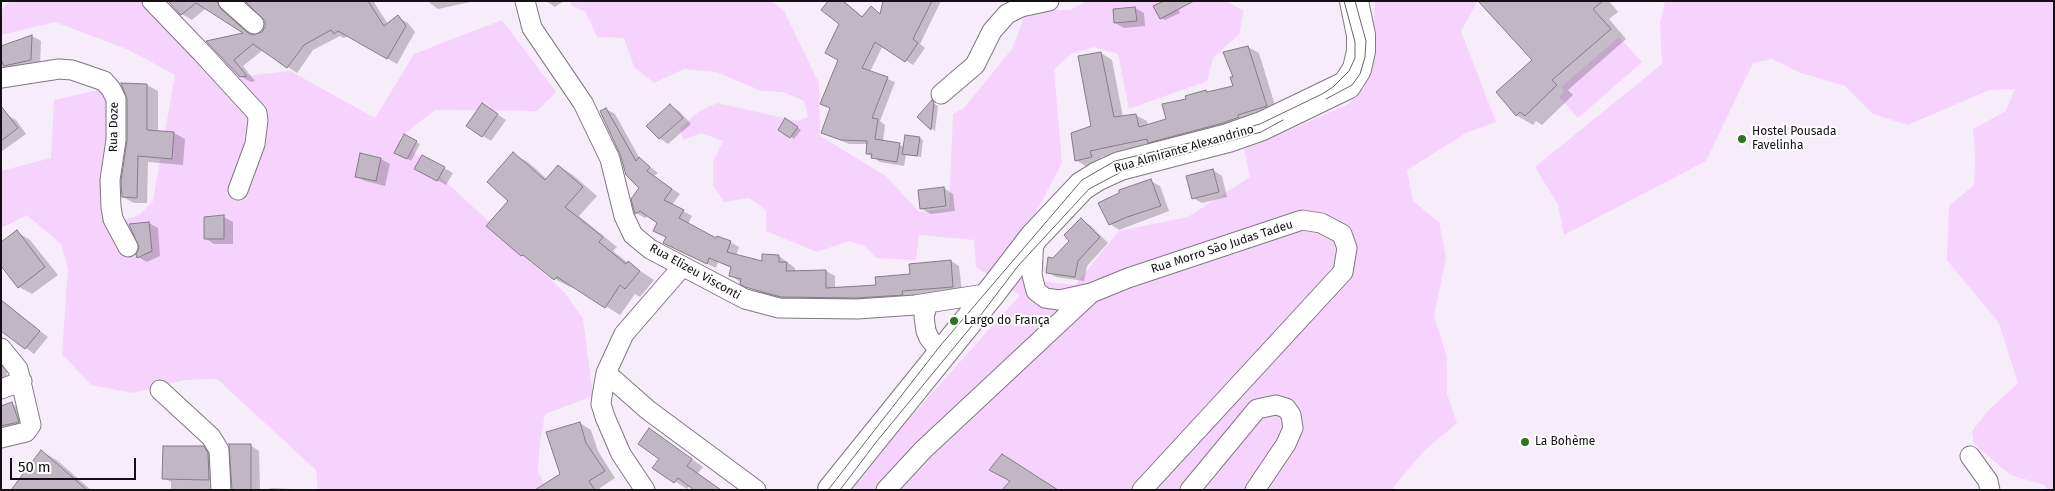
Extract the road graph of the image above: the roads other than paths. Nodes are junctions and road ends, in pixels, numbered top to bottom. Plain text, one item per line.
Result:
1 (152, 1) edge
2 (228, 1) edge
3 (525, 1) edge
4 (1049, 1) edge
5 (1354, 1) edge
6 (254, 24) dead end
7 (1, 78) edge
8 (941, 94) dead end
9 (238, 190) dead end
10 (1034, 237) junction
11 (128, 247) dead end
12 (682, 267) junction
13 (991, 293) junction
14 (1091, 293) junction
15 (928, 303) junction
16 (1, 348) edge
17 (941, 353) junction
18 (606, 373) junction
19 (22, 381) junction
20 (1, 389) edge
21 (160, 390) dead end
22 (1, 438) edge
23 (1970, 456) dead end
24 (221, 490) edge
25 (644, 490) edge
26 (756, 490) edge
27 (832, 490) edge
28 (886, 490) edge
29 (1142, 490) edge
30 (1190, 490) edge
31 (1255, 490) edge
32 (1990, 490) edge

1 - 9 street
2 - 6 street
3 - 12 street, Rua Elizeu Visconti
4 - 8 street
5 - 10 street, Rua Almirante Alexandrino
7 - 11 street, Rua Doze
10 - 13 street, Rua Almirante Alexandrino
10 - 14 street, Rua Morro São Judas Tadeu
12 - 15 street, Rua Elizeu Visconti
12 - 18 street
13 - 15 street, Rua Elizeu Visconti
13 - 17 street, Rua Almirante Alexandrino
14 - 28 street
14 - 29 street, Rua Morro São Judas Tadeu
15 - 17 street
16 - 19 street
17 - 27 street, Rua Almirante Alexandrino
18 - 25 street
18 - 26 street
19 - 20 street
19 - 22 street
21 - 24 street
23 - 32 street
30 - 31 street

